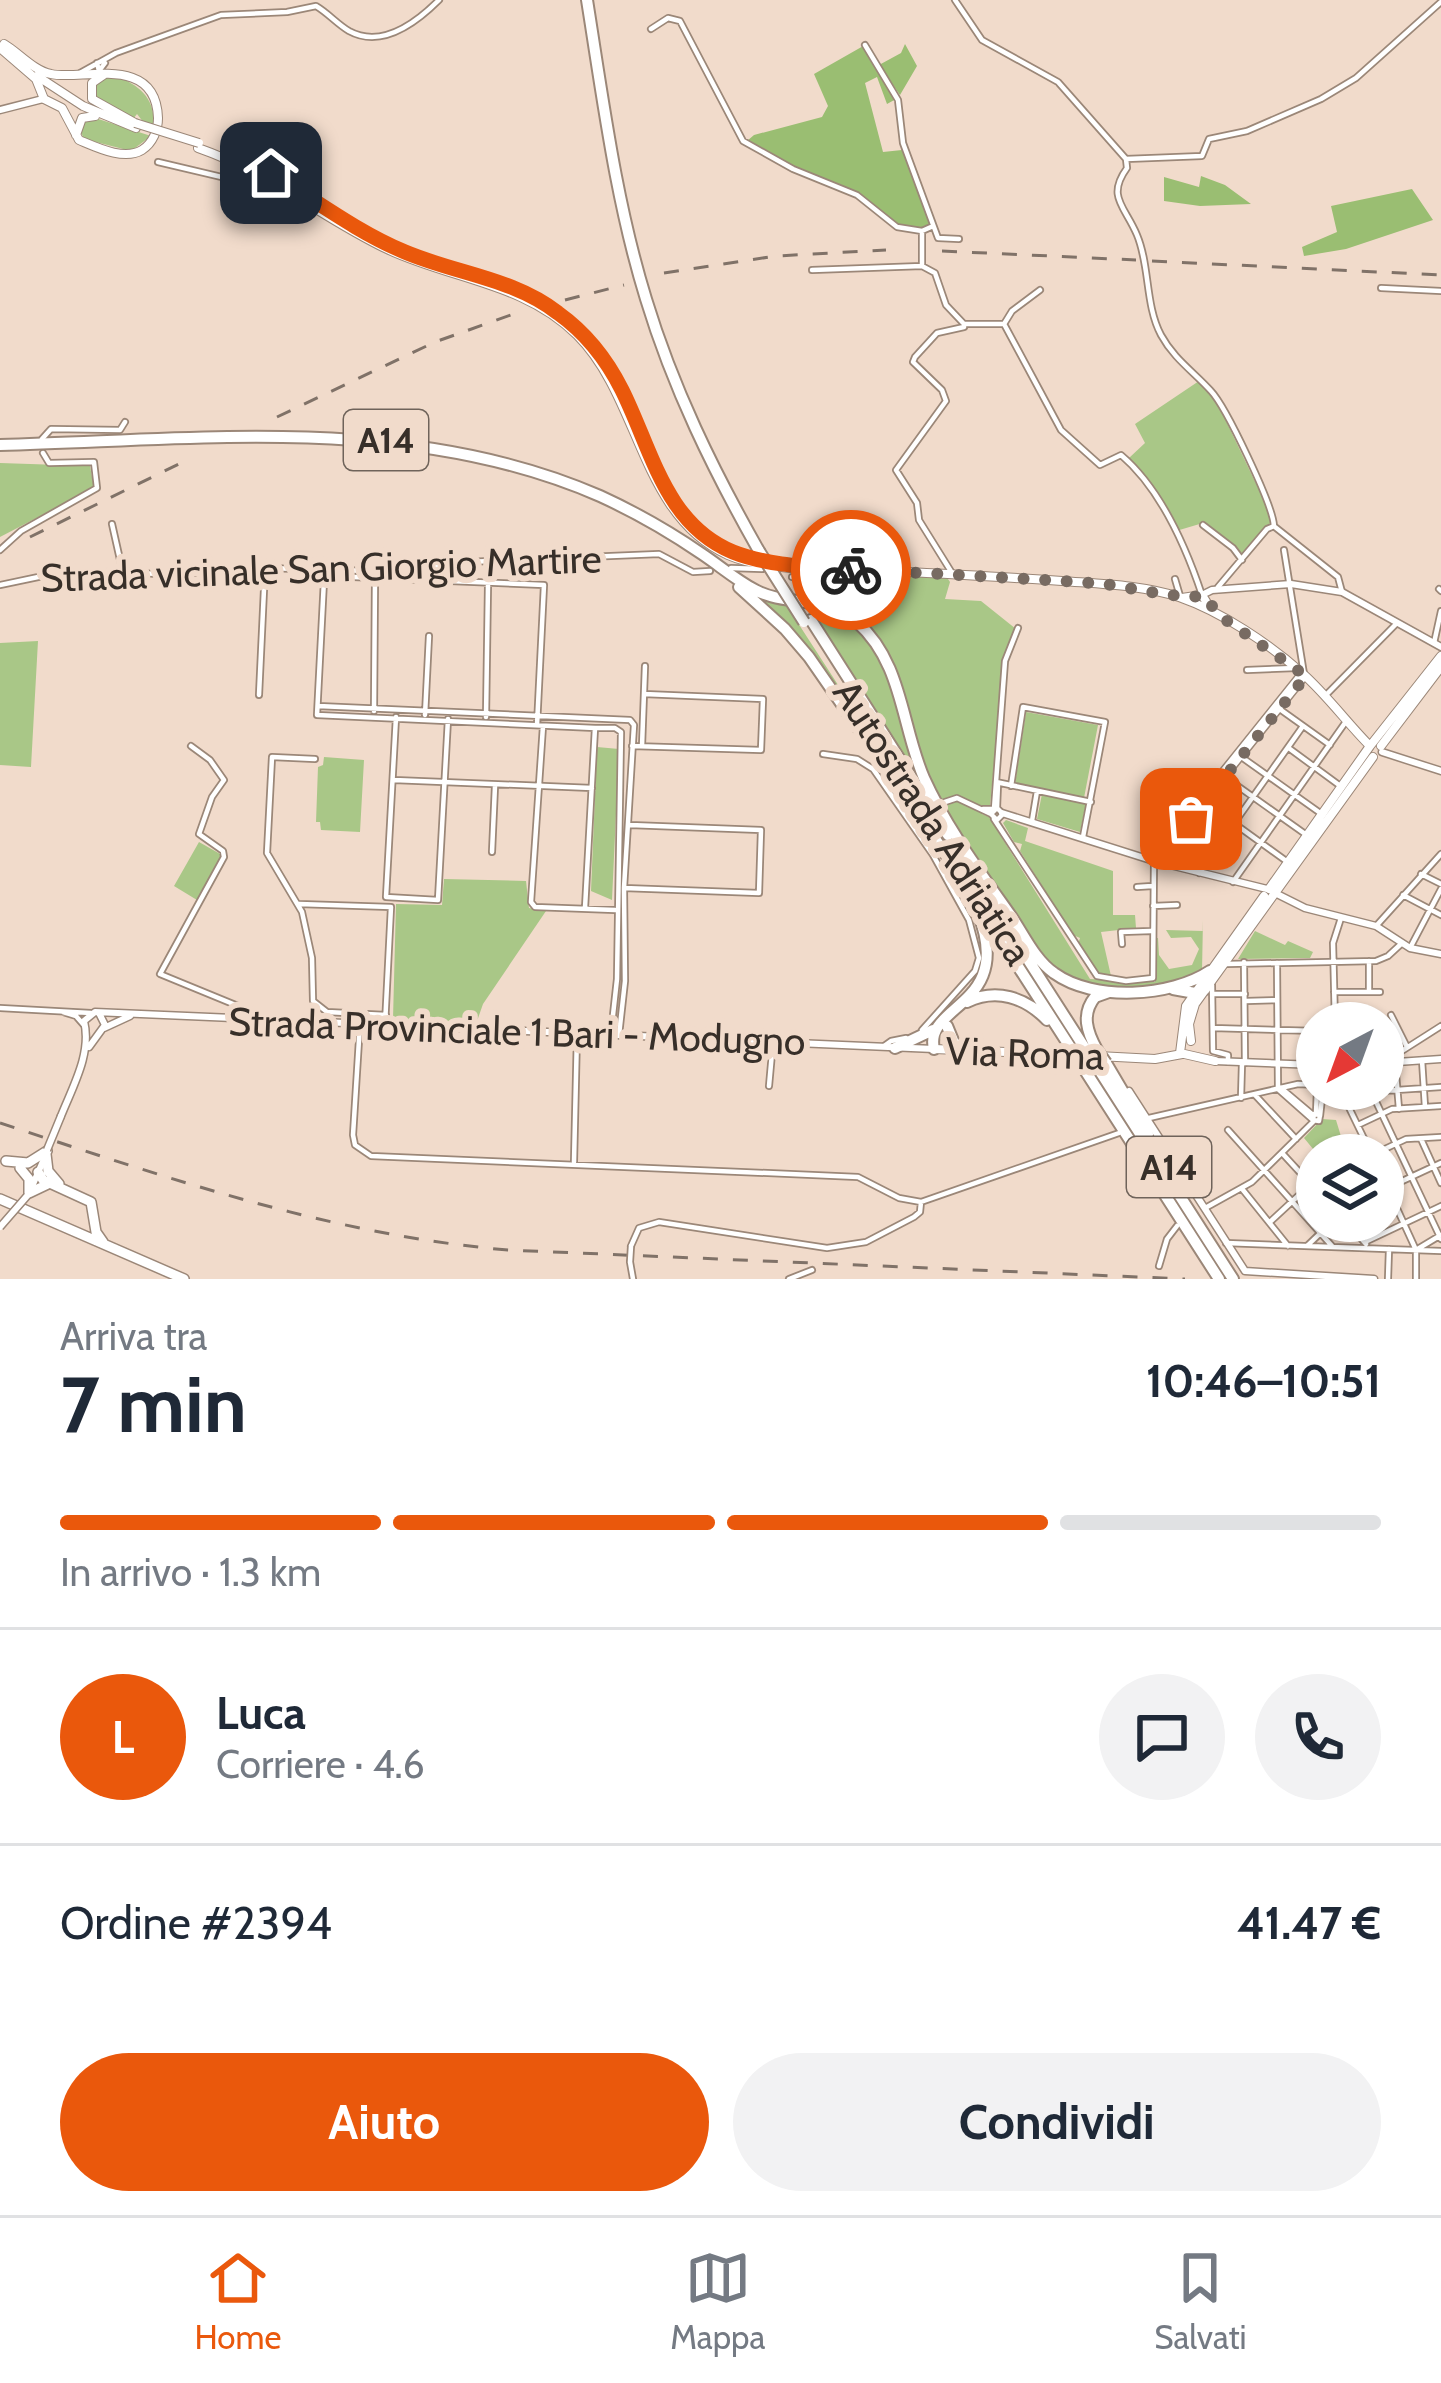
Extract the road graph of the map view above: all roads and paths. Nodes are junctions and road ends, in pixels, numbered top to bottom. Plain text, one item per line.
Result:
1 (439, 0) edge
2 (590, 0) edge
3 (955, 0) edge
4 (1441, 2) edge
5 (651, 29) dead end
6 (1, 45) edge
7 (866, 45) dead end
8 (105, 66) junction
9 (40, 97) junction
10 (0, 110) edge
11 (76, 121) junction
12 (135, 126) junction
13 (199, 145) junction
14 (1126, 159) junction
15 (158, 162) dead end
16 (261, 173) junction
17 (257, 186) junction
18 (314, 205) junction
19 (931, 226) junction
20 (922, 230) junction
21 (959, 239) dead end
22 (922, 266) junction
23 (812, 270) dead end
24 (1381, 288) dead end
25 (1040, 290) dead end
26 (1441, 291) edge
27 (1003, 323) junction
28 (968, 326) junction
29 (124, 422) dead end
30 (43, 439) dead end
31 (0, 447) edge
32 (43, 453) dead end
33 (112, 524) dead end
34 (1203, 525) dead end
35 (1274, 526) junction
36 (0, 550) edge
37 (1284, 550) dead end
38 (1242, 560) junction
39 (807, 566) junction
40 (821, 567) junction
41 (265, 568) junction
42 (731, 568) dead end
43 (762, 569) dead end
44 (710, 572) dead end
45 (122, 573) junction
46 (952, 573) junction
47 (376, 574) junction
48 (792, 577) dead end
49 (1175, 579) dead end
50 (805, 580) junction
51 (488, 584) junction
52 (1292, 584) junction
53 (0, 585) edge
54 (1222, 590) junction
55 (1342, 592) junction
56 (1180, 598) junction
57 (1202, 601) junction
58 (1441, 611) edge
59 (1398, 622) junction
60 (1018, 628) dead end
61 (429, 635) dead end
62 (1439, 648) edge
63 (645, 666) dead end
64 (1441, 667) edge
65 (1247, 670) dead end
66 (1302, 673) junction
67 (644, 694) junction
68 (260, 695) dead end
69 (1325, 696) junction
70 (318, 706) junction
71 (1278, 707) junction
72 (424, 712) junction
73 (374, 713) junction
74 (396, 714) junction
75 (448, 717) junction
76 (486, 719) junction
77 (424, 720) junction
78 (596, 720) junction
79 (1347, 720) junction
80 (643, 721) junction
81 (629, 722) junction
82 (539, 723) junction
83 (1304, 726) junction
84 (595, 728) junction
85 (1330, 745) junction
86 (190, 746) dead end
87 (632, 746) junction
88 (642, 746) junction
89 (1288, 747) junction
90 (1375, 750) junction
91 (823, 754) dead end
92 (1239, 755) junction
93 (314, 759) dead end
94 (1314, 767) junction
95 (1441, 771) edge
96 (1223, 775) junction
97 (1268, 776) junction
98 (394, 780) junction
99 (445, 782) junction
100 (997, 782) junction
101 (496, 784) junction
102 (541, 786) junction
103 (1011, 786) junction
104 (592, 788) junction
105 (1343, 788) junction
106 (1037, 791) junction
107 (1294, 794) junction
108 (1253, 796) junction
109 (1203, 800) junction
110 (942, 802) dead end
111 (1090, 802) junction
112 (996, 814) junction
113 (1279, 815) junction
114 (1324, 815) junction
115 (1032, 822) junction
116 (1234, 823) junction
117 (628, 824) junction
118 (1182, 826) junction
119 (1308, 836) junction
120 (1083, 837) junction
121 (1261, 842) junction
122 (1215, 850) junction
123 (492, 852) dead end
124 (945, 853) junction
125 (1441, 854) edge
126 (1154, 861) junction
127 (1289, 862) junction
128 (1198, 873) junction
129 (1421, 874) junction
130 (1233, 882) junction
131 (987, 883) junction
132 (1152, 886) junction
133 (1441, 886) edge
134 (1137, 887) dead end
135 (624, 888) junction
136 (1269, 894) junction
137 (1402, 894) junction
138 (297, 904) junction
139 (1177, 904) dead end
140 (1153, 906) junction
141 (585, 908) junction
142 (1431, 909) junction
143 (616, 910) junction
144 (1441, 915) edge
145 (1341, 918) junction
146 (1376, 926) junction
147 (1151, 931) junction
148 (1122, 944) dead end
149 (1401, 944) junction
150 (1410, 948) junction
151 (1232, 952) junction
152 (1440, 952) edge
153 (1369, 961) junction
154 (1242, 962) junction
155 (1276, 962) junction
156 (1334, 962) junction
157 (1223, 964) junction
158 (1194, 990) junction
159 (1118, 991) junction
160 (1334, 992) junction
161 (1369, 992) junction
162 (1380, 992) dead end
163 (1245, 997) junction
164 (1277, 1000) junction
165 (1334, 1002) edge
166 (0, 1008) edge
167 (57, 1011) junction
168 (94, 1013) junction
169 (139, 1015) junction
170 (386, 1015) junction
171 (261, 1020) junction
172 (360, 1024) junction
173 (386, 1025) junction
174 (1441, 1026) edge
175 (941, 1027) junction
176 (85, 1028) junction
177 (1214, 1028) junction
178 (102, 1030) junction
179 (1245, 1031) junction
180 (1277, 1031) junction
181 (1296, 1031) edge
182 (577, 1034) junction
183 (615, 1035) junction
184 (1404, 1041) edge
185 (773, 1042) junction
186 (1186, 1042) junction
187 (889, 1047) junction
188 (1407, 1047) junction
189 (1404, 1049) edge
190 (936, 1050) junction
191 (969, 1051) junction
192 (84, 1055) junction
193 (1186, 1055) junction
194 (1088, 1056) junction
195 (1215, 1057) junction
196 (1155, 1059) junction
197 (1441, 1059) edge
198 (1422, 1060) junction
199 (1404, 1061) edge
200 (1244, 1063) junction
201 (1277, 1065) junction
202 (1296, 1065) edge
203 (1296, 1085) edge
204 (769, 1086) dead end
205 (1441, 1087) edge
206 (1424, 1088) junction
207 (1280, 1089) junction
208 (1404, 1090) edge
209 (1255, 1095) junction
210 (1241, 1098) junction
211 (1441, 1106) edge
212 (1425, 1107) junction
213 (1404, 1109) edge
214 (1316, 1110) edge
215 (1350, 1110) edge
216 (1380, 1110) edge
217 (1396, 1110) edge
218 (1382, 1114) junction
219 (1315, 1117) junction
220 (1144, 1119) junction
221 (1358, 1125) junction
222 (1228, 1130) dead end
223 (1119, 1132) dead end
224 (1300, 1134) edge
225 (1362, 1134) edge
226 (1391, 1134) edge
227 (1441, 1137) edge
228 (1420, 1138) junction
229 (1296, 1139) joint
230 (1404, 1142) edge
231 (1282, 1153) junction
232 (44, 1158) junction
233 (3, 1160) edge
234 (1404, 1160) edge
235 (574, 1162) junction
236 (1437, 1165) edge
237 (20, 1168) junction
238 (1296, 1168) edge
239 (1264, 1171) junction
240 (1412, 1177) junction
241 (1404, 1181) edge
242 (50, 1183) junction
243 (1441, 1183) edge
244 (64, 1187) junction
245 (1243, 1189) junction
246 (28, 1195) junction
247 (1296, 1198) edge
248 (0, 1202) edge
249 (921, 1202) junction
250 (1292, 1202) junction
251 (1296, 1206) edge
252 (1441, 1206) edge
253 (1204, 1209) junction
254 (25, 1210) junction
255 (1428, 1212) junction
256 (95, 1214) junction
257 (1271, 1221) junction
258 (1404, 1223) joint
259 (1177, 1226) dead end
260 (0, 1227) edge
261 (1440, 1237) edge
262 (1310, 1242) edge
263 (1328, 1242) edge
264 (1364, 1242) edge
265 (1372, 1242) edge
266 (1226, 1243) junction
267 (1367, 1245) junction
268 (1288, 1246) junction
269 (1306, 1246) junction
270 (1332, 1247) junction
271 (1389, 1249) junction
272 (1416, 1250) junction
273 (1441, 1251) edge
274 (145, 1264) junction
275 (1159, 1266) dead end
276 (812, 1270) dead end
277 (1227, 1274) edge
278 (168, 1279) edge
279 (184, 1279) edge
280 (633, 1279) edge
281 (789, 1279) edge
282 (1375, 1279) edge
283 (1388, 1279) edge
284 (1416, 1279) edge

1 - 8 street
2 - 194 highway, Autostrada Adriatica / A14, bridge
3 - 14 street
4 - 14 street
5 - 20 street
6 - 8 main road
6 - 9 main road
6 - 12 main road
7 - 19 street
8 - 11 main road
8 - 12 main road
9 - 10 street
9 - 11 main road
9 - 11 main road
11 - 12 main road
12 - 13 main road, bridge
13 - 16 main road
13 - 39 main road
14 - 35 street
15 - 17 street
16 - 17 street
16 - 18 main road
17 - 18 street
18 - 39 main road
19 - 20 street
19 - 21 street
20 - 22 street
22 - 23 street
22 - 28 street
24 - 26 street
25 - 27 street
27 - 28 street
27 - 57 street
28 - 46 street
29 - 30 street
31 - 124 highway, A14
31 - 131 highway, A14
32 - 36 street
33 - 45 street
34 - 38 street
35 - 38 street
35 - 55 street
37 - 52 street
38 - 54 street
39 - 40 main road
39 - 50 street
40 - 46 main road
40 - 50 street
41 - 45 street, Strada vicinale San Giorgio Martire
41 - 47 street, Strada vicinale San Giorgio Martire
41 - 68 street
42 - 43 street
44 - 47 street, Strada vicinale San Giorgio Martire
45 - 53 street, Strada vicinale San Giorgio Martire
46 - 56 main road
47 - 51 street
47 - 70 street
47 - 73 street
48 - 50 street
49 - 56 street
51 - 76 street
51 - 82 street
52 - 54 street
52 - 55 street
52 - 66 street
54 - 57 street
55 - 59 street
56 - 57 main road
57 - 66 main road
58 - 62 street
59 - 62 street
59 - 69 street
60 - 100 street
61 - 72 street
62 - 90 main road
63 - 67 street
64 - 90 main road
65 - 66 street
66 - 69 main road
66 - 71 street
67 - 80 street
67 - 88 street
69 - 79 main road
70 - 73 street
70 - 73 street
71 - 83 street
71 - 92 street
72 - 74 street
72 - 75 street
72 - 77 street
73 - 74 street
74 - 77 street
74 - 98 street
75 - 76 street
75 - 77 street
75 - 99 street
76 - 82 street
78 - 81 street
78 - 82 street
78 - 84 street
79 - 85 street
79 - 90 main road
80 - 81 street
80 - 88 street
81 - 87 street
82 - 84 street
82 - 102 street
83 - 85 street
83 - 89 street
84 - 104 street
84 - 143 street
85 - 94 street
86 - 171 street
87 - 88 street
87 - 117 street
89 - 94 street
89 - 97 street
90 - 95 street
90 - 105 main road
90 - 136 main road
91 - 187 street
92 - 96 street
92 - 97 street
93 - 138 street
94 - 105 street
94 - 107 street
96 - 108 street
96 - 109 street
97 - 107 street
97 - 108 street
98 - 99 street
98 - 99 street
99 - 101 street
100 - 103 street
100 - 112 street
101 - 102 street
101 - 123 street
102 - 104 street
102 - 141 street
103 - 106 street
103 - 111 street
104 - 141 street
105 - 114 main road
106 - 111 street
106 - 115 street
107 - 113 street
107 - 114 street
108 - 113 street
108 - 116 street
109 - 116 street
109 - 118 street
110 - 112 street
111 - 120 street
112 - 115 street
112 - 147 street
113 - 119 street
113 - 121 street
114 - 119 main road
115 - 120 street
116 - 121 street
116 - 122 street
117 - 135 street
117 - 135 street
118 - 122 street
118 - 126 street
119 - 127 main road
120 - 126 street
121 - 127 street
121 - 130 street
122 - 128 street
124 - 175 highway
124 - 194 highway, A14
125 - 129 street
126 - 128 street
126 - 132 street
127 - 136 main road
128 - 130 street
129 - 133 street
129 - 137 street
130 - 136 street
131 - 159 highway
131 - 194 highway, A14
132 - 134 street
132 - 140 street
133 - 142 street
135 - 183 street
136 - 145 street
136 - 151 main road
136 - 158 main road
137 - 142 street
137 - 146 street
138 - 170 street
138 - 170 street
139 - 140 street
140 - 147 street
141 - 143 street
142 - 144 street
142 - 150 street
143 - 183 street
145 - 146 street
145 - 156 street
146 - 149 street
147 - 148 street
149 - 150 street
149 - 153 street
150 - 152 street
151 - 154 street
151 - 157 main road
153 - 156 street
153 - 161 street
154 - 155 street
154 - 157 street
154 - 163 street
155 - 156 street
155 - 164 street
156 - 160 street
157 - 158 main road
158 - 159 highway
158 - 163 street
158 - 177 street
158 - 186 main road
159 - 194 highway
160 - 161 street
160 - 165 street
161 - 162 street
163 - 164 street
163 - 179 street
164 - 180 street
166 - 167 street
167 - 168 street
167 - 176 street
168 - 169 street, Strada Provinciale 1 Bari - Modugno
168 - 176 street
168 - 178 street
169 - 171 street, Strada Provinciale 1 Bari - Modugno
169 - 178 street, Strada Provinciale 1 Bari - Modugno
170 - 173 street
171 - 172 street, Strada Provinciale 1 Bari - Modugno
172 - 173 street, Strada Provinciale 1 Bari - Modugno
172 - 235 street
173 - 182 street, Strada Provinciale 1 Bari - Modugno
174 - 188 street
175 - 187 highway
175 - 190 highway
175 - 191 highway
175 - 194 highway
176 - 178 street
176 - 192 street
177 - 179 street
177 - 195 street
178 - 192 street
179 - 180 street
179 - 200 street
180 - 181 street
180 - 201 street
182 - 183 street, Strada Provinciale 1 Bari - Modugno
182 - 235 street
183 - 185 street, Strada Provinciale 1 Bari - Modugno
184 - 188 street
185 - 187 street, Strada Provinciale 1 Bari - Modugno
185 - 204 street
186 - 193 main road
186 - 193 main road
186 - 195 main road
186 - 196 main road
187 - 190 street, Via Roma
188 - 189 street
190 - 191 main road, Via Roma
191 - 194 main road, Via Roma
192 - 232 street, bridge
193 - 195 main road
193 - 196 main road, Via Roma
194 - 196 main road, Via Roma
194 - 220 street
194 - 277 highway, Autostrada Adriatica / A14
194 - 277 highway, A14
194 - 277 highway, A14
195 - 200 street
197 - 198 street
198 - 199 street
198 - 206 street
200 - 201 street
200 - 210 street
201 - 202 street
201 - 207 street
203 - 207 street
205 - 206 street
206 - 208 street
206 - 212 street
207 - 209 street
207 - 219 street
209 - 210 street
209 - 229 street
210 - 220 street
211 - 212 street
212 - 213 street
214 - 219 street
215 - 221 street
216 - 218 street
217 - 218 street
218 - 221 street
218 - 226 street
219 - 224 street
220 - 253 street
221 - 225 street
222 - 239 street
223 - 249 street
227 - 228 street
228 - 230 street
228 - 236 street
229 - 231 street
231 - 238 street
231 - 239 street
232 - 233 main road
232 - 237 main road
232 - 242 main road
232 - 244 main road
232 - 246 street
233 - 237 main road
234 - 240 street
235 - 249 street
236 - 240 street
236 - 243 street
237 - 246 main road
239 - 245 street
239 - 250 street
240 - 241 street
240 - 255 street
242 - 244 main road
242 - 246 main road
244 - 256 main road
245 - 253 street
245 - 257 street
246 - 260 street, bridge
247 - 250 street
248 - 254 main road
248 - 278 main road
249 - 280 street, bridge
250 - 251 street
250 - 257 street
252 - 255 street
253 - 266 street
254 - 256 main road
254 - 274 main road
255 - 258 street
255 - 261 street
256 - 274 main road
257 - 268 street
258 - 272 street
259 - 275 street
261 - 272 street
262 - 269 street
263 - 270 street
264 - 267 street
265 - 267 street
266 - 268 street
266 - 282 street
267 - 270 street
267 - 271 street
268 - 269 street
269 - 270 street
271 - 272 street
271 - 283 street
272 - 273 street
272 - 284 street
274 - 279 main road
276 - 281 street

